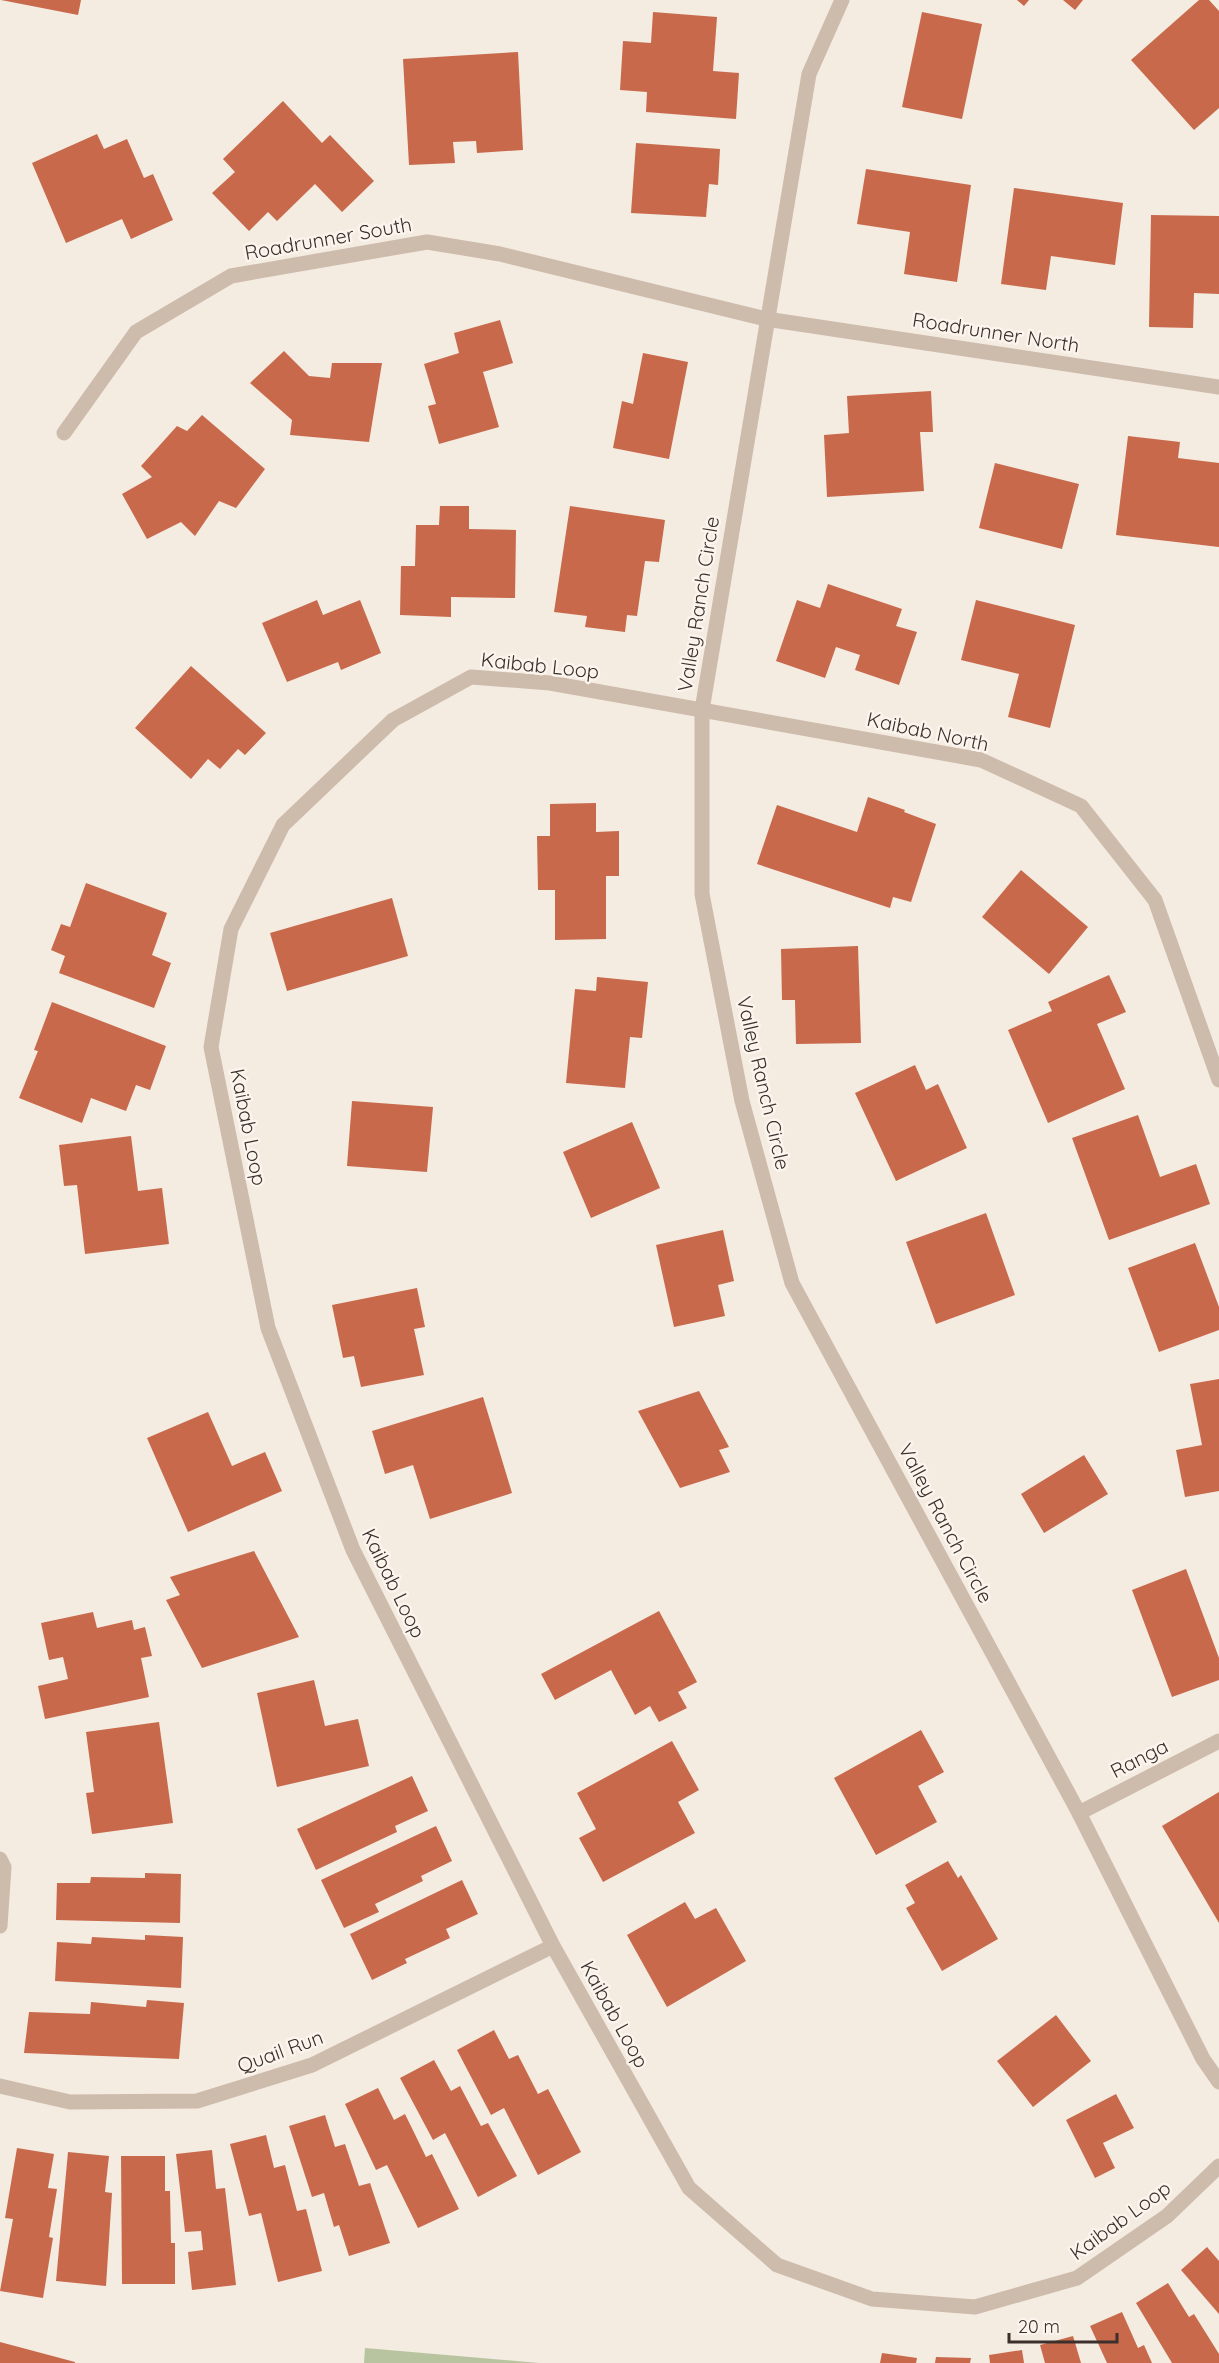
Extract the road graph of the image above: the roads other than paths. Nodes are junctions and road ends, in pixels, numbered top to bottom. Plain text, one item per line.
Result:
1 (842, 0) edge
2 (766, 319) junction
3 (1219, 387) edge
4 (64, 433) dead end
5 (702, 710) junction
6 (1219, 1080) edge
7 (1219, 1741) edge
8 (1079, 1813) junction
9 (0, 1859) edge
10 (0, 1926) edge
11 (553, 1946) junction
12 (1219, 2082) edge
13 (0, 2086) edge
14 (1219, 2166) edge

1 - 2 street, Valley Ranch Circle
2 - 3 street, Roadrunner North
2 - 4 street, Roadrunner South
2 - 5 street, Valley Ranch Circle
5 - 6 street, Kaibab North
5 - 8 street, Valley Ranch Circle
5 - 11 street, Kaibab Loop
7 - 8 street, Ranga
8 - 12 street, Valley Ranch Circle
9 - 10 street
11 - 13 street, Quail Run
11 - 14 street, Kaibab Loop

